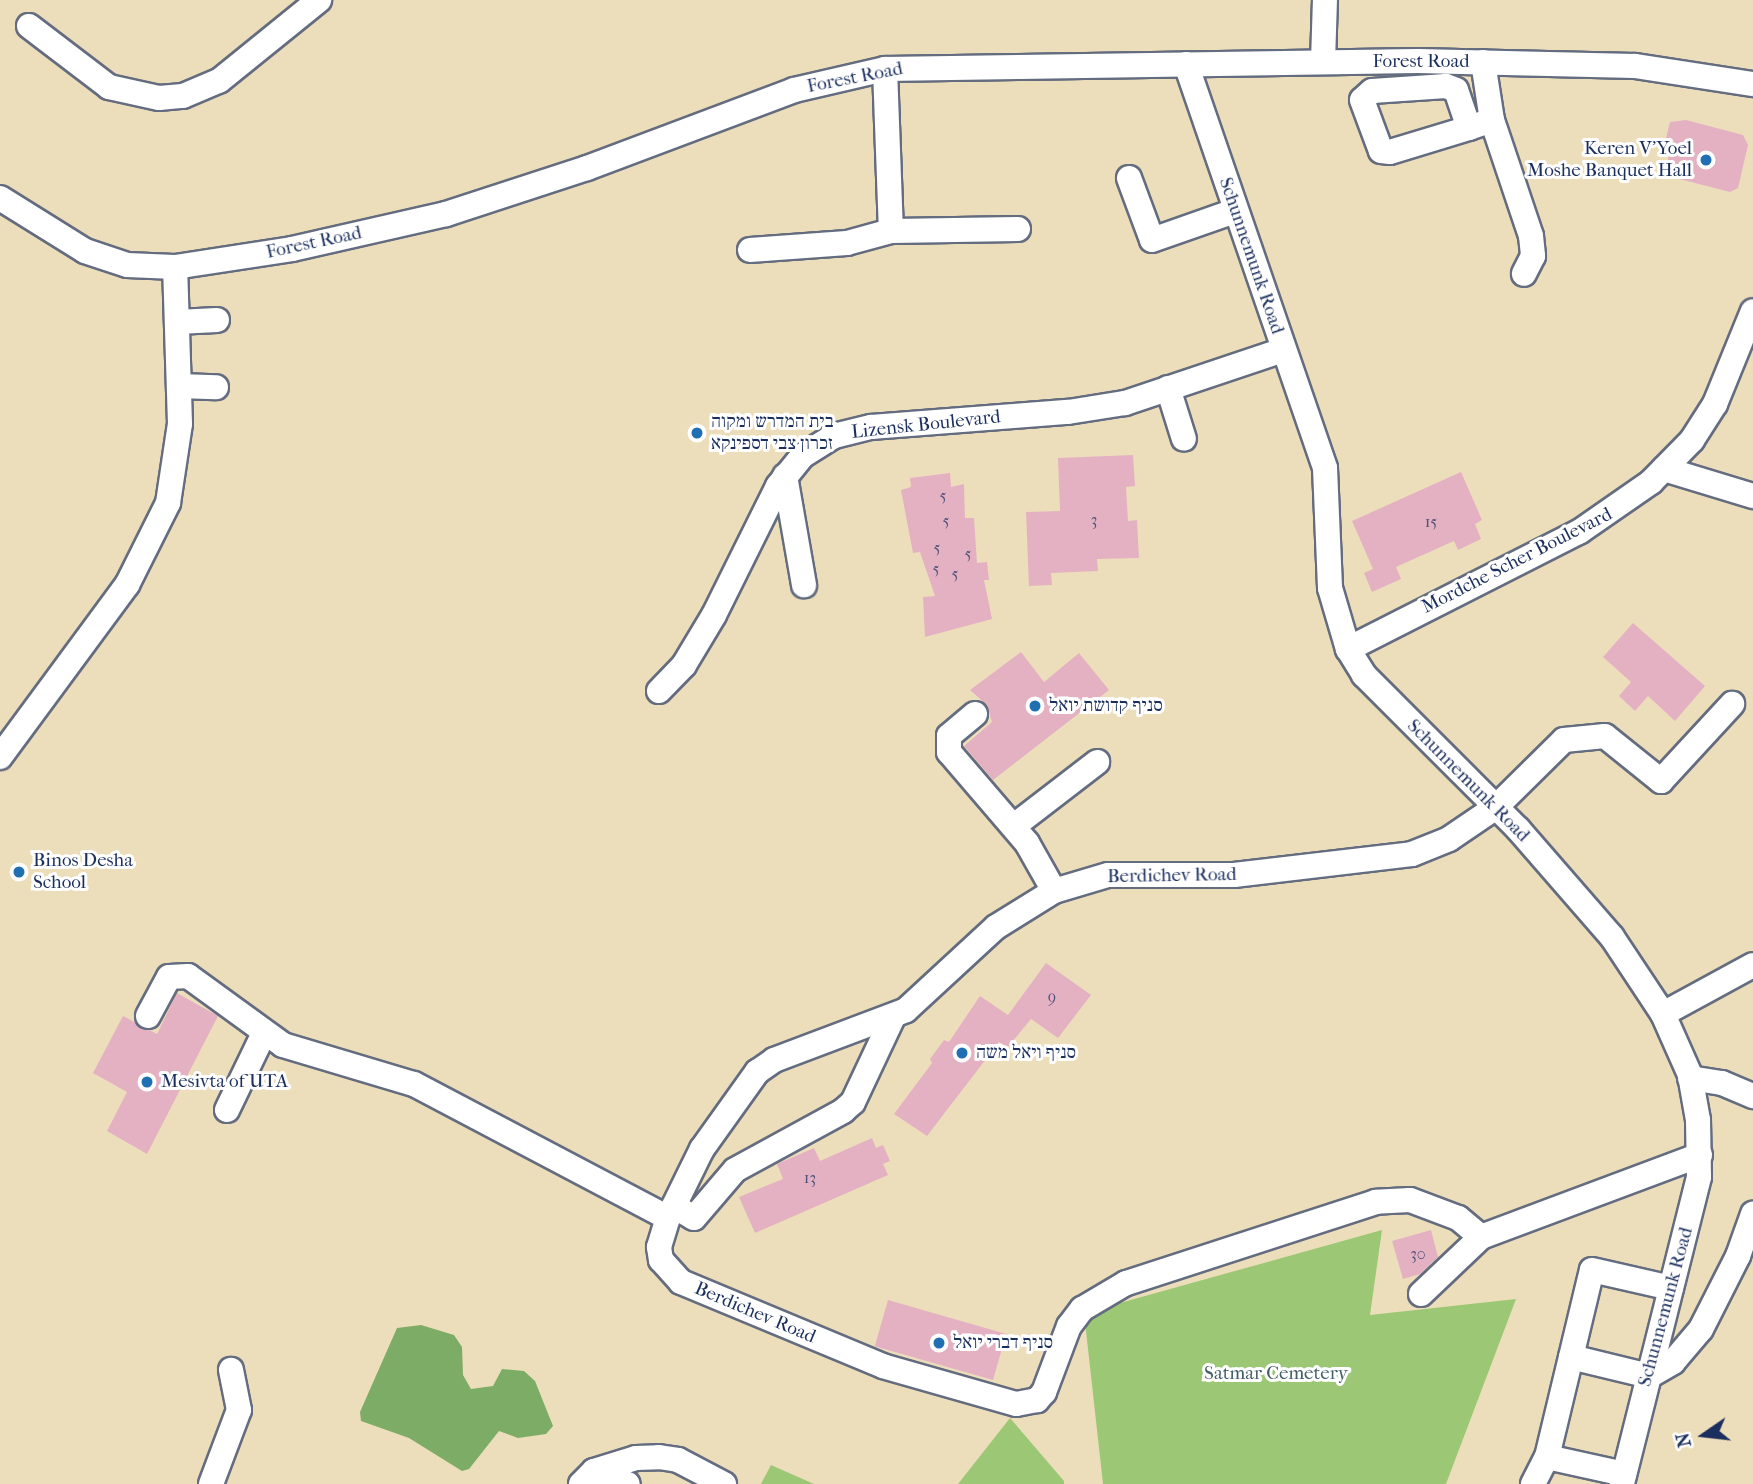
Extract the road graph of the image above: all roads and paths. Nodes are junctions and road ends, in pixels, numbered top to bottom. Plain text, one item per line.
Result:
1 (319, 0) edge
2 (1325, 0) edge
3 (29, 26) dead end
4 (1371, 61) junction
5 (1323, 62) junction
6 (1483, 62) junction
7 (1185, 64) junction
8 (885, 69) junction
9 (1753, 84) edge
10 (1372, 91) junction
11 (1492, 120) junction
12 (1468, 128) junction
13 (1129, 178) dead end
14 (0, 198) edge
15 (1235, 211) junction
16 (1018, 229) dead end
17 (891, 232) junction
18 (750, 250) dead end
19 (174, 267) junction
20 (1524, 274) dead end
21 (1753, 311) edge
22 (217, 320) dead end
23 (177, 322) junction
24 (1747, 341) edge
25 (1283, 350) junction
26 (179, 386) junction
27 (216, 387) dead end
28 (1168, 388) junction
29 (1184, 439) dead end
30 (1664, 469) junction
31 (785, 477) junction
32 (1753, 496) edge
33 (804, 585) dead end
34 (1348, 649) junction
35 (659, 691) dead end
36 (1732, 704) dead end
37 (975, 714) dead end
38 (0, 757) edge
39 (1097, 762) dead end
40 (1496, 807) junction
41 (1014, 826) junction
42 (1054, 891) junction
43 (1753, 965) edge
44 (1663, 1014) junction
45 (148, 1016) dead end
46 (893, 1017) junction
47 (264, 1033) junction
48 (1690, 1078) junction
49 (1753, 1097) edge
50 (227, 1110) dead end
51 (1700, 1155) junction
52 (671, 1212) junction
53 (1753, 1214) edge
54 (1481, 1237) junction
55 (1671, 1288) junction
56 (1421, 1294) dead end
57 (1571, 1357) junction
58 (231, 1370) dead end
59 (1649, 1376) junction
60 (1547, 1457) junction
61 (588, 1477) edge
62 (1623, 1479) edge
63 (211, 1484) edge
64 (628, 1484) edge
65 (724, 1484) edge
66 (1533, 1484) edge

1 - 3 street
2 - 5 street
4 - 5 street, Forest Road
4 - 6 street, Forest Road
4 - 10 street
5 - 7 street, Forest Road
6 - 9 street, Forest Road
6 - 11 street
7 - 8 street, Forest Road
7 - 15 street, Schunnemunk Road
8 - 17 street
8 - 19 street, Forest Road
10 - 12 street
10 - 12 street
11 - 12 street
11 - 20 street
13 - 15 street
14 - 19 street, Forest Road
15 - 25 street, Schunnemunk Road
16 - 17 street
17 - 18 street
19 - 23 street
21 - 24 street, Mordche Scher Boulevard
22 - 23 street
23 - 26 street
24 - 30 street, Mordche Scher Boulevard
25 - 28 street, Lizensk Boulevard
25 - 34 street, Schunnemunk Road
26 - 27 street
26 - 38 street
28 - 29 street
28 - 31 street, Lizensk Boulevard
30 - 32 street
30 - 34 street, Mordche Scher Boulevard
31 - 33 street
31 - 35 street, Lizensk Boulevard
34 - 40 street, Schunnemunk Road
36 - 40 street, Berdichev Road
37 - 41 street
39 - 41 street
40 - 42 street, Berdichev Road
40 - 44 street, Schunnemunk Road
41 - 42 street
42 - 46 street, Berdichev Road
43 - 44 street
44 - 48 street, Schunnemunk Road
45 - 47 street
46 - 52 street, Berdichev Road
46 - 52 street
47 - 50 street
47 - 52 street
48 - 49 street
48 - 51 street, Schunnemunk Road
51 - 54 street
51 - 55 street, Schunnemunk Road
52 - 54 street, Berdichev Road
53 - 59 street
54 - 56 street
55 - 57 street
55 - 59 street, Schunnemunk Road
57 - 59 street
57 - 60 street
58 - 63 street
59 - 62 street, Schunnemunk Road
60 - 62 street
60 - 66 street
61 - 64 street
61 - 65 street

